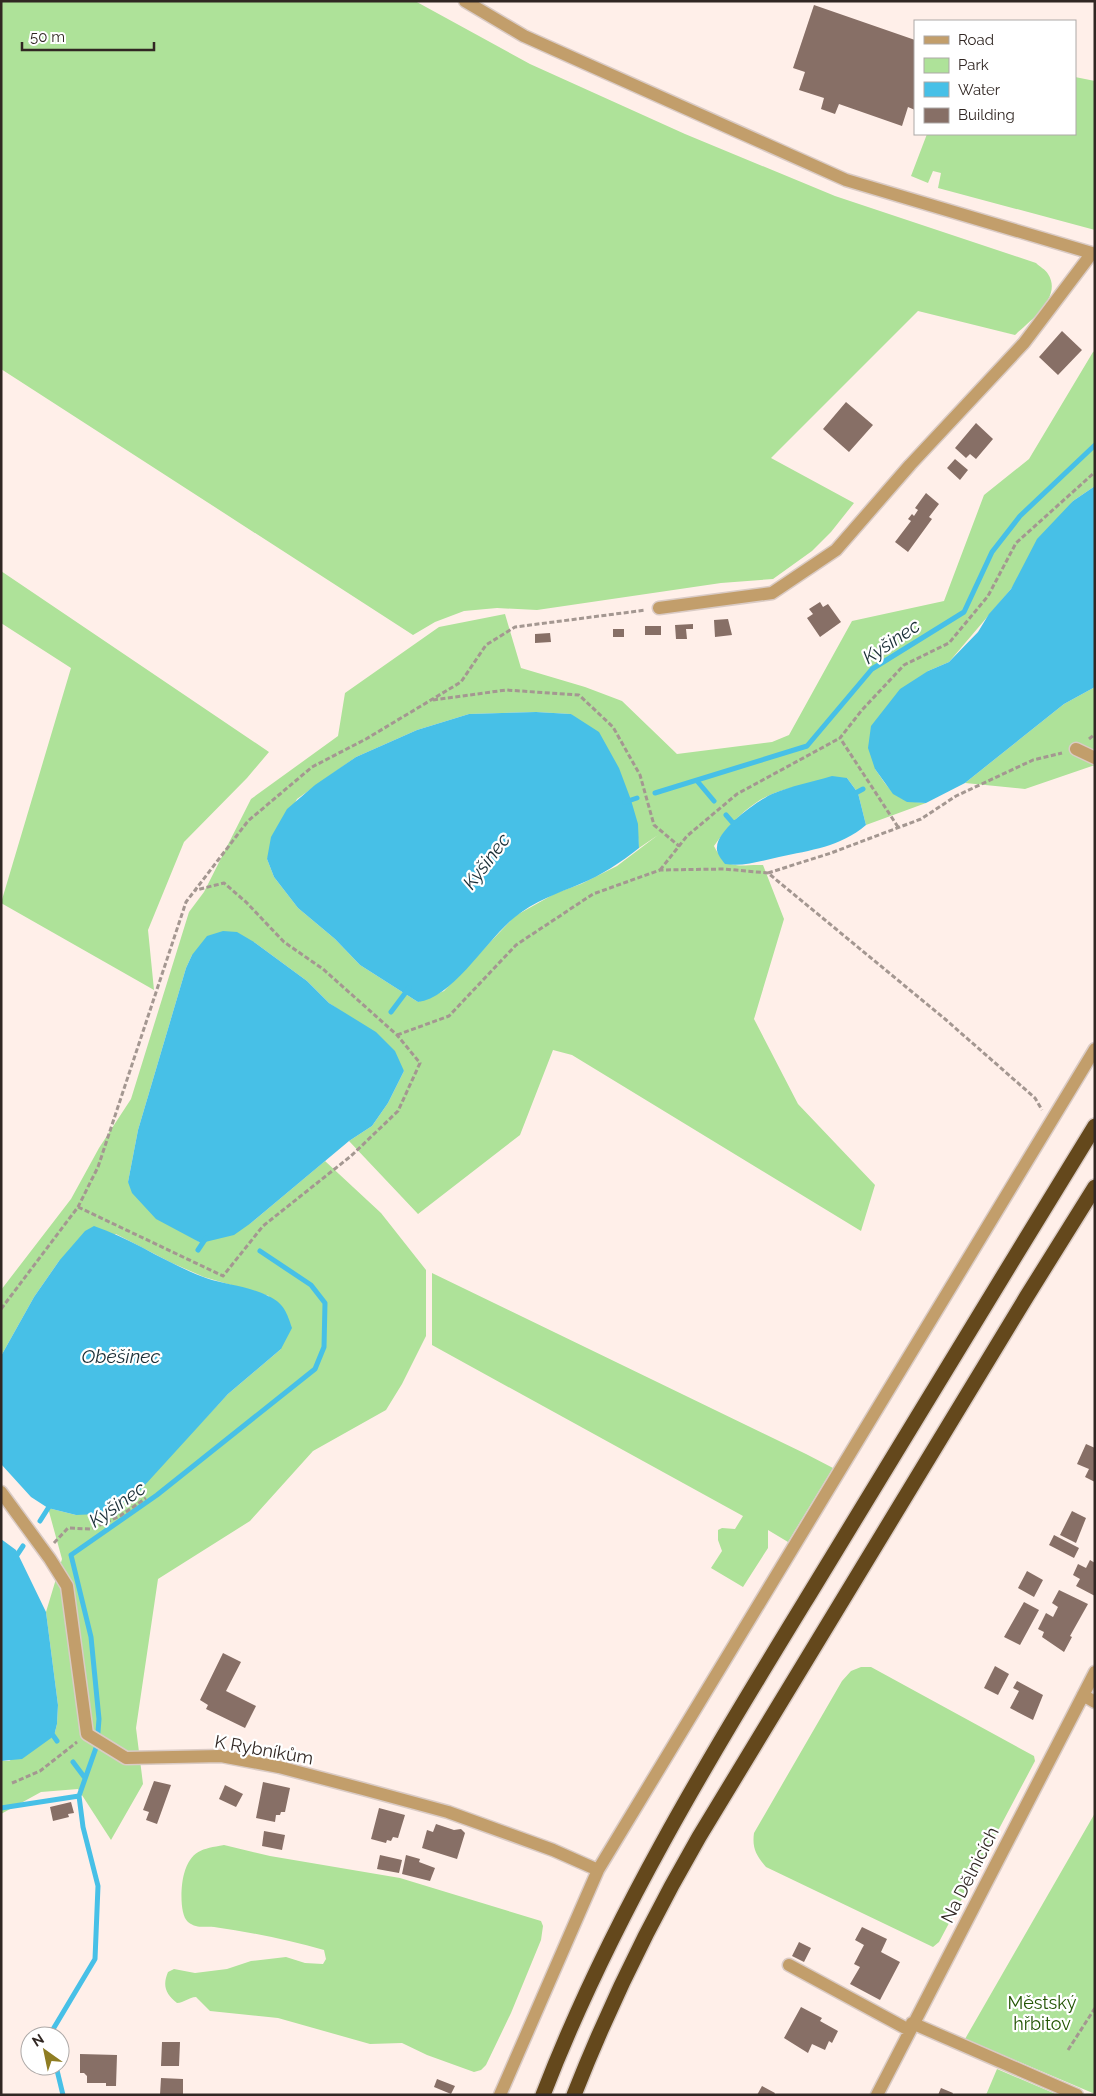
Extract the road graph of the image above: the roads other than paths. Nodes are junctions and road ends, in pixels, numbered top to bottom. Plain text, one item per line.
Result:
1 (465, 1) edge
2 (1094, 253) edge
3 (659, 608) road end
4 (1076, 749) road end
5 (1095, 758) edge
6 (1095, 1049) edge
7 (1095, 1126) edge
8 (1095, 1187) edge
9 (1, 1492) edge
10 (1095, 1672) edge
11 (1083, 1696) junction
12 (1095, 1702) edge
13 (598, 1870) junction
14 (789, 1965) dead end
15 (911, 2027) junction
16 (500, 2095) edge
17 (543, 2095) edge
18 (574, 2095) edge
19 (877, 2095) edge
20 (1077, 2095) edge

1 - 2 street
2 - 3 street
4 - 5 street
6 - 13 street
7 - 17 highway
8 - 18 highway
9 - 13 street, K Rybníkům
10 - 11 street, Na Dělnicích
11 - 12 street
11 - 15 street, Na Dělnicích
13 - 16 street
14 - 15 street
15 - 19 street, Na Dělnicích
15 - 20 street

